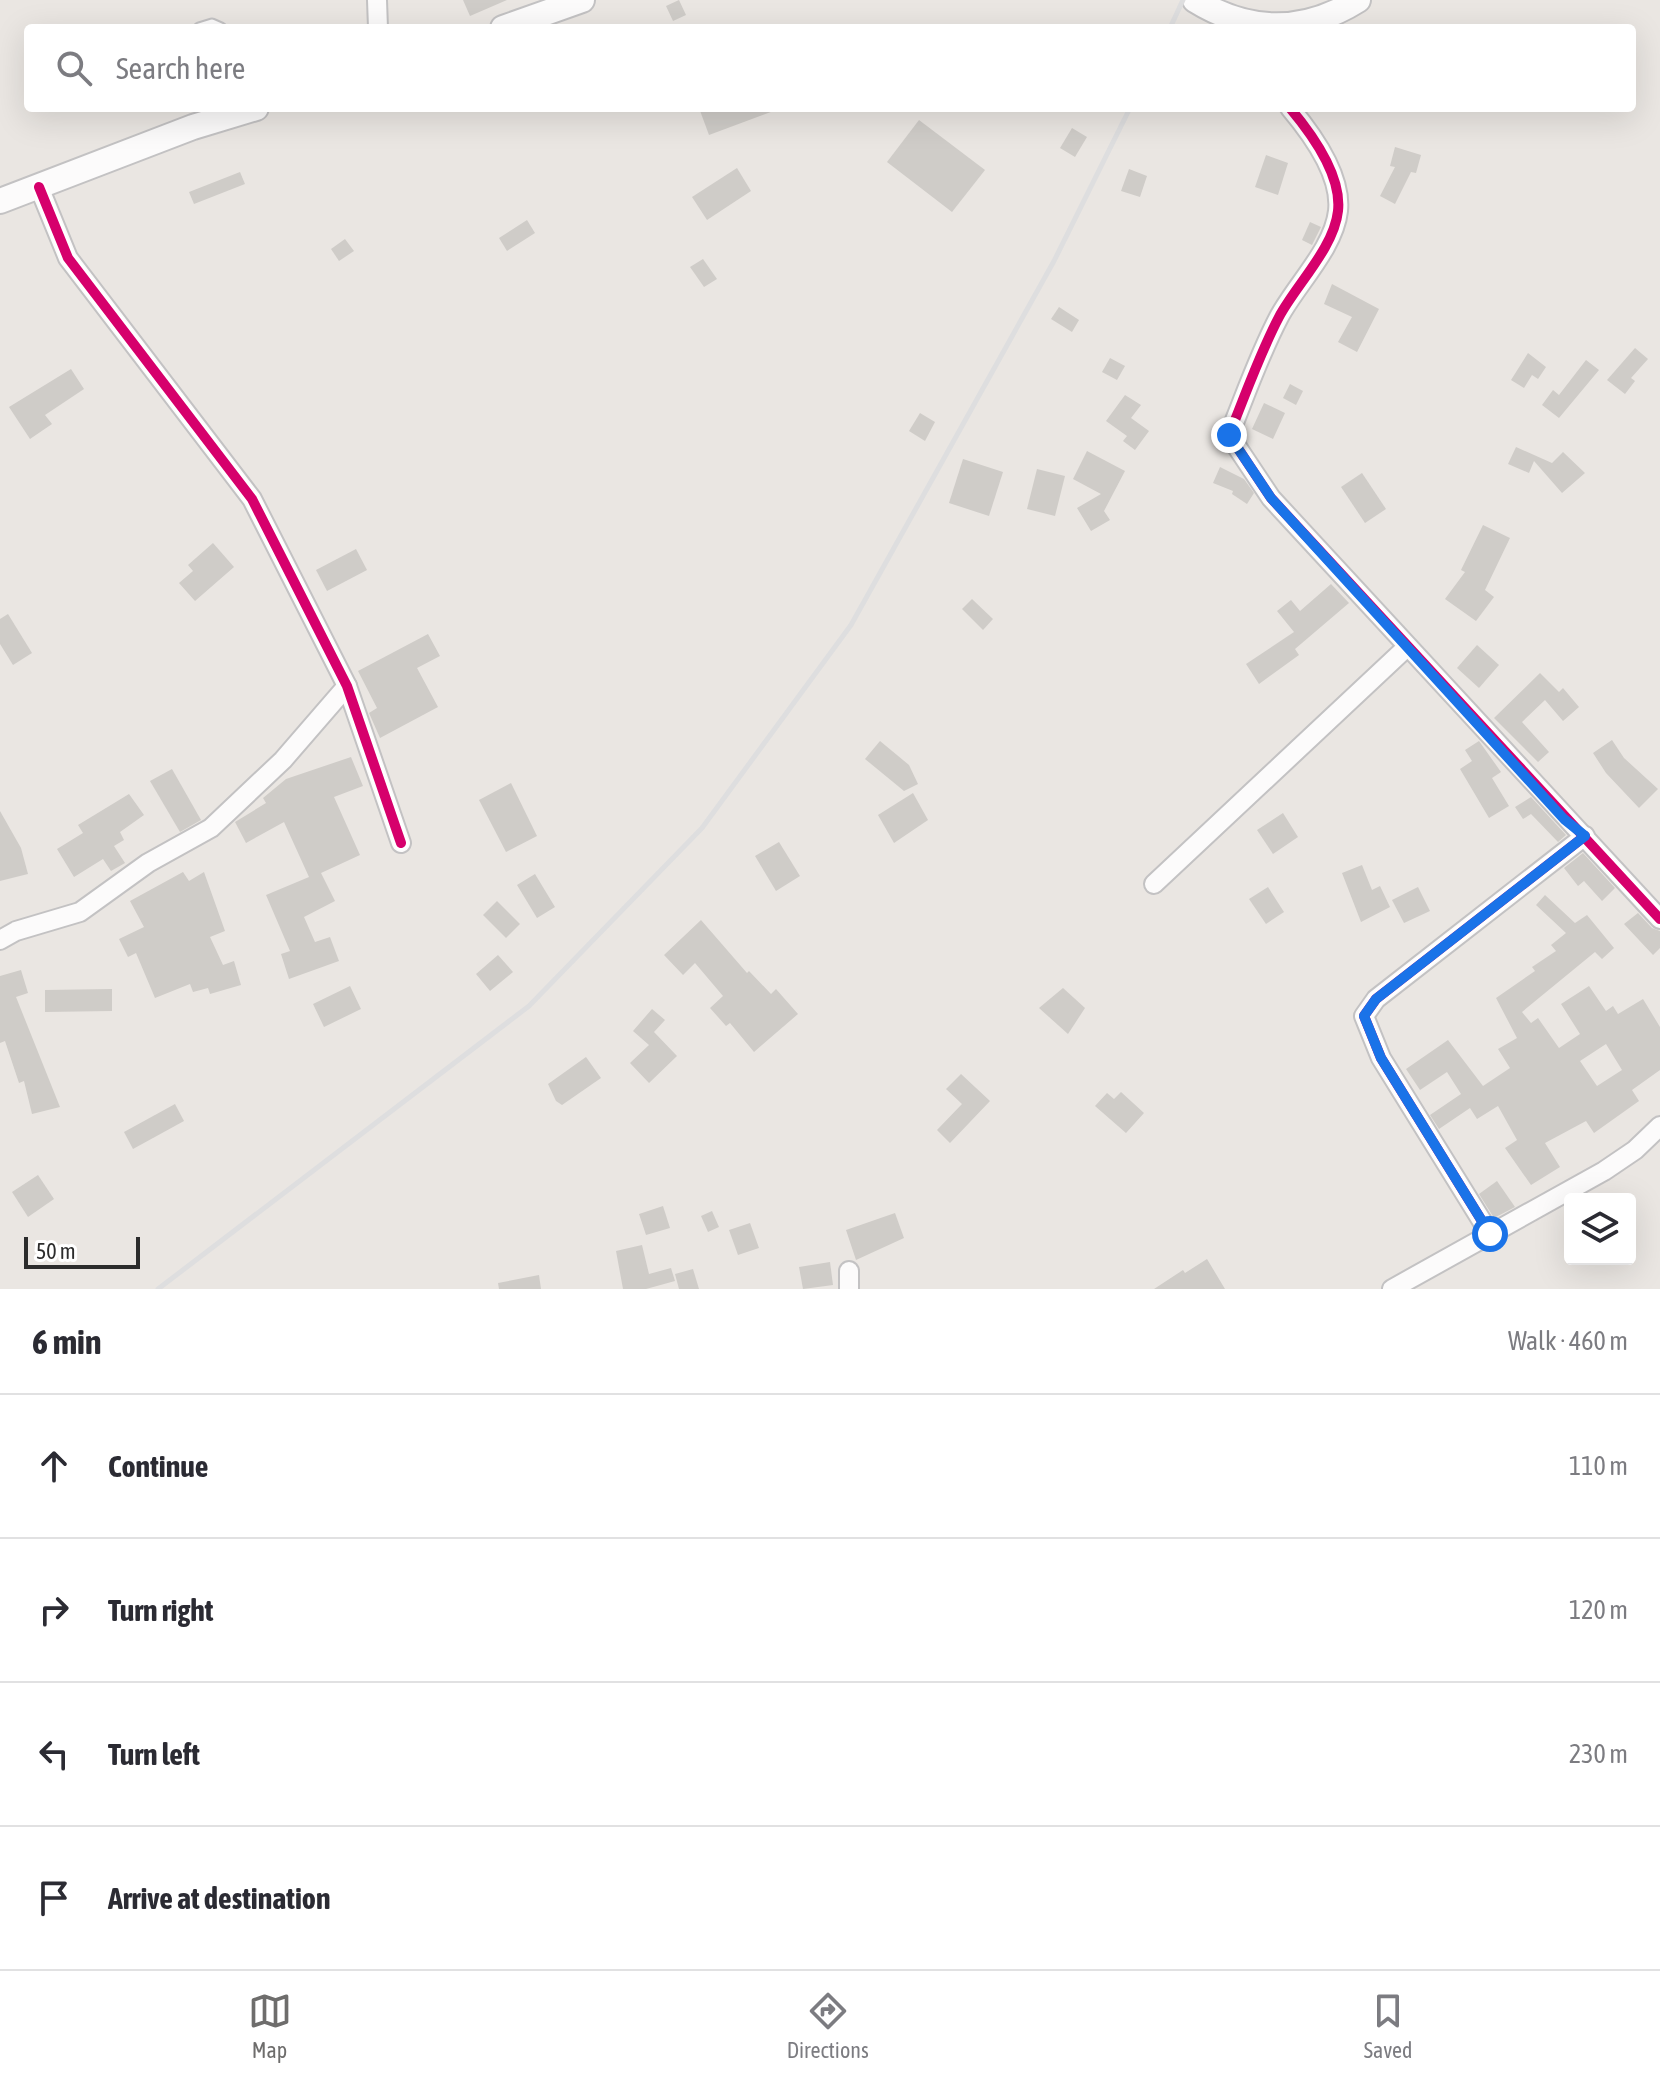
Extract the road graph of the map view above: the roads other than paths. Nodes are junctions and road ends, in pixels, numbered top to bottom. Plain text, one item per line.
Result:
1 (377, 0) edge
2 (582, 0) edge
3 (1195, 0) edge
4 (1358, 0) edge
5 (378, 24) edge
6 (514, 24) edge
7 (1236, 24) edge
8 (1288, 24) edge
9 (234, 112) edge
10 (1293, 112) edge
11 (39, 187) junction
12 (0, 201) edge
13 (1407, 647) junction
14 (347, 686) junction
15 (1585, 836) junction
16 (401, 843) dead end
17 (1154, 884) dead end
18 (1660, 919) edge
19 (0, 940) edge
20 (1660, 1126) edge
21 (1490, 1234) junction
22 (1392, 1289) edge

1 - 5 street
2 - 6 main road
3 - 7 main road
4 - 8 main road
9 - 11 main road
10 - 13 street
11 - 12 main road
11 - 14 street
13 - 15 street
13 - 17 street
14 - 16 street
14 - 19 street
15 - 18 street
15 - 21 street
20 - 21 street
21 - 22 street

